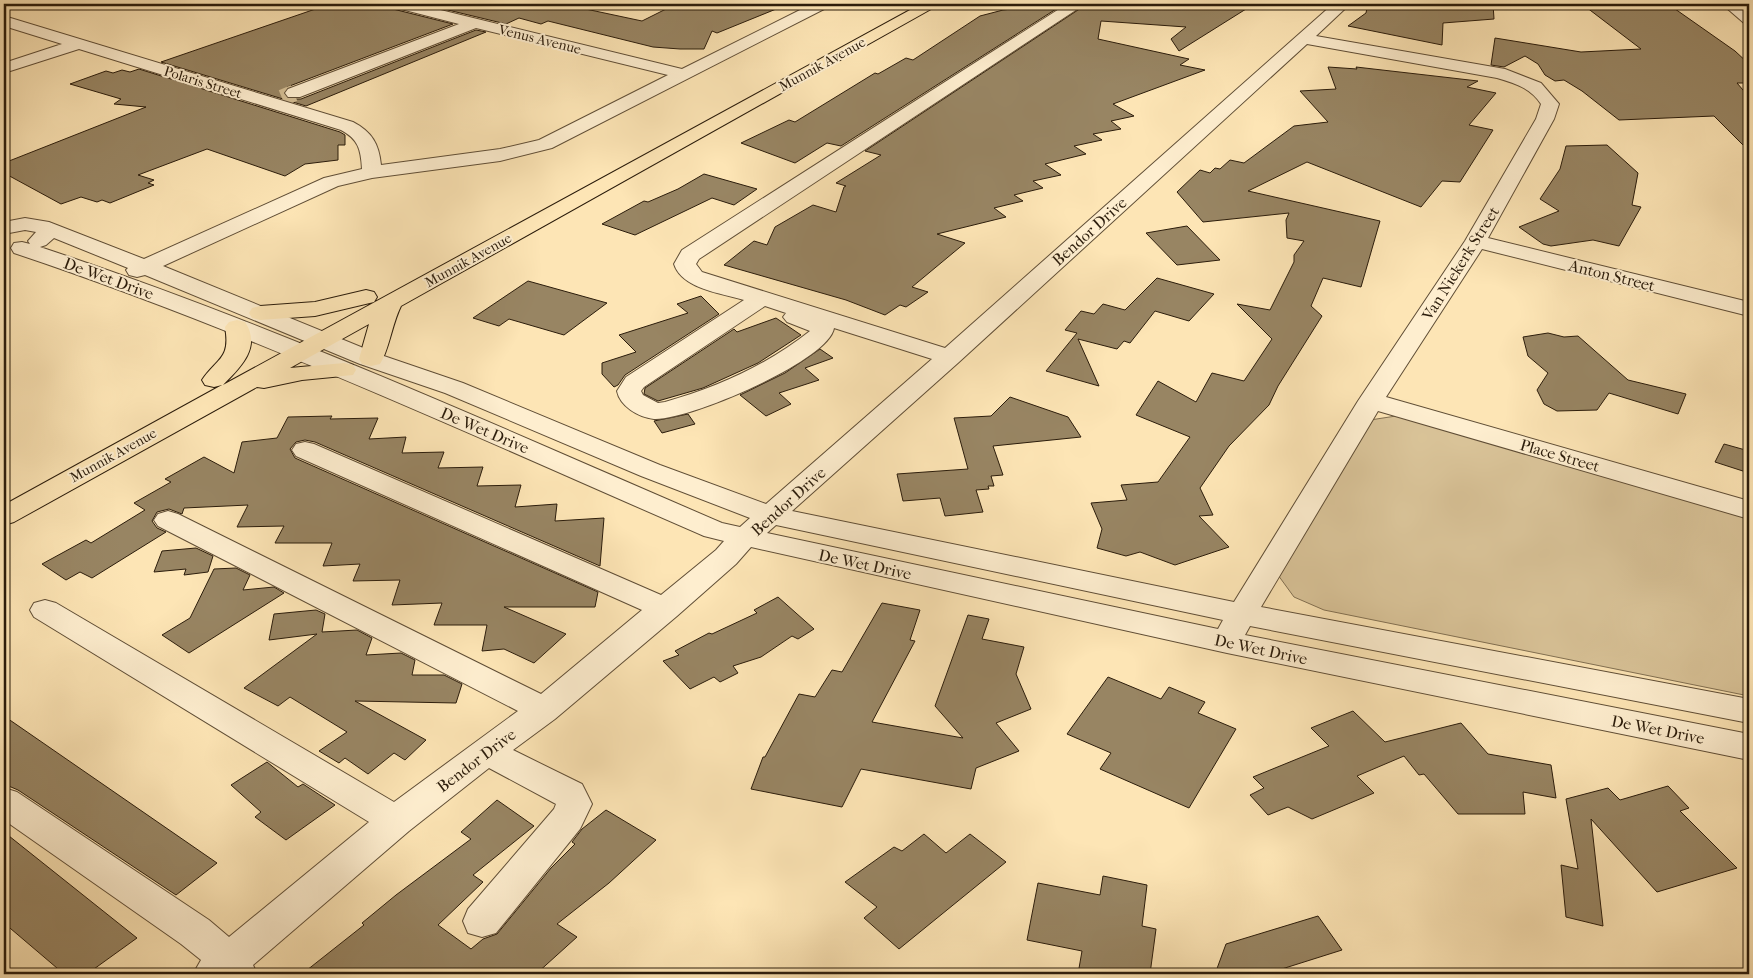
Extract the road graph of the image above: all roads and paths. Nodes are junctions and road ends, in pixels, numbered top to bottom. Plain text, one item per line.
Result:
1 (398, 4) edge
2 (823, 4) edge
3 (912, 4) edge
4 (932, 4) edge
5 (1077, 4) edge
6 (1342, 4) edge
7 (1729, 4) edge
8 (1749, 20) edge
9 (475, 23) junction
10 (7, 24) edge
11 (1303, 38) junction
12 (78, 44) junction
13 (4, 68) edge
14 (683, 74) junction
15 (282, 98) junction
16 (372, 172) junction
17 (4, 221) edge
18 (36, 226) junction
19 (4, 228) edge
20 (1476, 241) junction
21 (13, 249) edge
22 (146, 266) junction
23 (118, 280) junction
24 (366, 297) junction
25 (758, 301) junction
26 (390, 303) junction
27 (1749, 309) edge
28 (260, 313) junction
29 (237, 327) junction
30 (324, 340) junction
31 (301, 342) junction
32 (277, 343) junction
33 (950, 357) junction
34 (371, 359) junction
35 (344, 370) junction
36 (222, 385) junction
37 (1371, 401) junction
38 (305, 450) dead end
39 (4, 496) edge
40 (1749, 510) edge
41 (770, 515) junction
42 (4, 516) edge
43 (168, 520) dead end
44 (746, 538) junction
45 (666, 609) junction
46 (45, 610) dead end
47 (1241, 614) junction
48 (1227, 642) junction
49 (542, 710) junction
50 (1749, 711) edge
51 (1749, 747) edge
52 (487, 752) junction
53 (4, 802) edge
54 (396, 821) junction
55 (482, 920) dead end
56 (226, 969) edge

1 - 9 street, Venus Avenue
2 - 14 street
3 - 24 main road, Munnik Avenue
4 - 26 main road, Munnik Avenue
5 - 25 street
6 - 11 street, Bendor Drive
7 - 8 street
9 - 14 street, Venus Avenue
9 - 15 street
10 - 12 street, Polaris Street
11 - 20 street, Van Niekerk Street
11 - 33 street, Bendor Drive
12 - 13 street
12 - 15 street, Polaris Street
14 - 16 street
15 - 16 street, Polaris Street
16 - 22 street
17 - 18 street, De Wet Drive
18 - 19 street
18 - 21 street
18 - 22 street, De Wet Drive
20 - 27 street, Anton Street
20 - 37 street, Van Niekerk Street
21 - 23 street, De Wet Drive
22 - 23 street
22 - 28 street, De Wet Drive
23 - 29 street, De Wet Drive
24 - 28 main road
24 - 31 main road, Munnik Avenue
25 - 25 street
25 - 33 street
26 - 30 main road, Munnik Avenue
26 - 34 main road
28 - 31 street, De Wet Drive
29 - 32 street, De Wet Drive
29 - 36 main road
30 - 31 main road, Munnik Avenue
30 - 34 street, De Wet Drive
31 - 32 main road, Munnik Avenue
31 - 35 street, De Wet Drive
31 - 36 main road, Munnik Avenue
32 - 36 main road, Munnik Avenue
33 - 41 street, Bendor Drive
34 - 41 street, De Wet Drive
35 - 36 main road
35 - 44 street, De Wet Drive
36 - 39 main road, Munnik Avenue
36 - 42 main road, Munnik Avenue
37 - 40 street, Place Street
37 - 47 street, Van Niekerk Street
38 - 45 street
41 - 44 street, Bendor Drive
41 - 47 street, De Wet Drive
43 - 49 street
44 - 45 street, Bendor Drive
44 - 48 street, De Wet Drive
45 - 49 street, Bendor Drive
46 - 54 street
47 - 48 street, Van Niekerk Street
47 - 50 street, De Wet Drive
48 - 51 street, De Wet Drive
49 - 52 street, Bendor Drive
52 - 54 street, Bendor Drive
52 - 55 street
53 - 56 street
54 - 56 street, Bendor Drive

